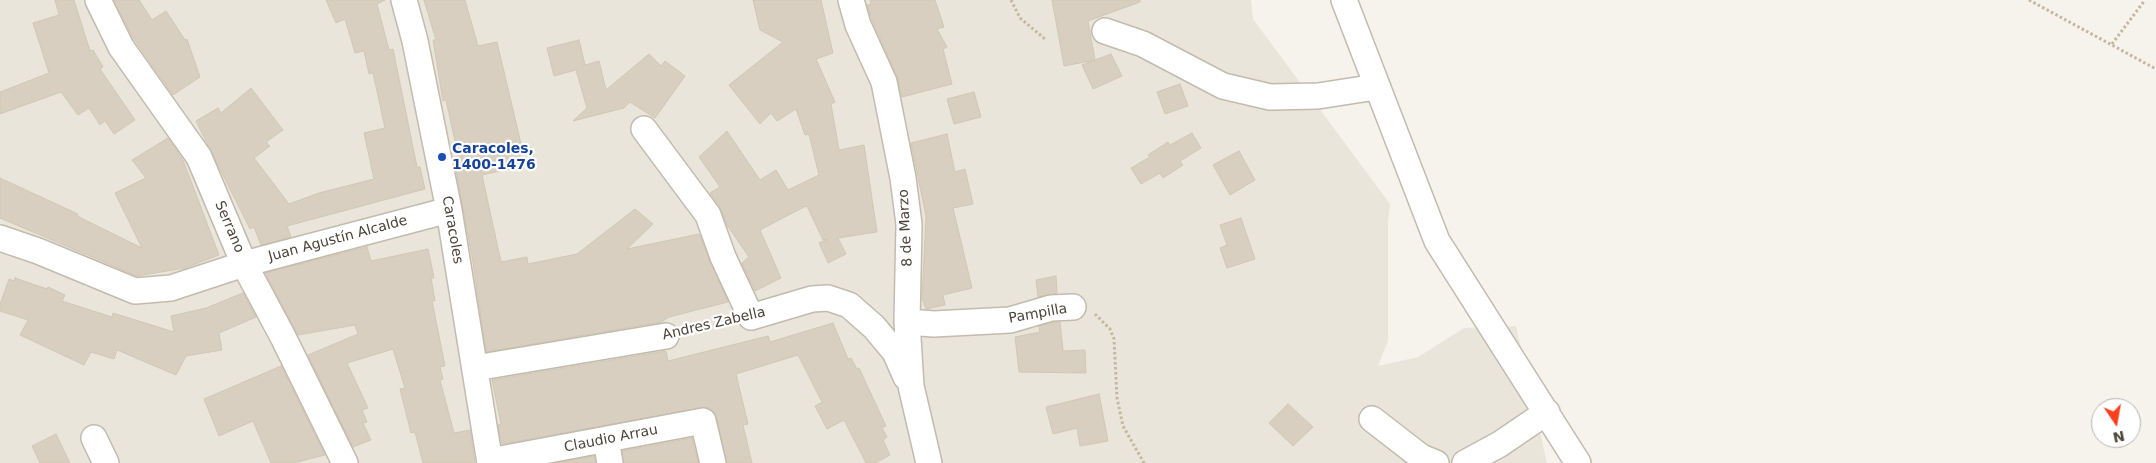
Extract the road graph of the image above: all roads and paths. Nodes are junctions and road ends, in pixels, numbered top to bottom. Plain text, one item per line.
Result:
1 (98, 0) edge
2 (404, 0) edge
3 (851, 0) edge
4 (1010, 0) edge
5 (1344, 0) edge
6 (2029, 0) edge
7 (2144, 0) edge
8 (1105, 31) dead end
9 (1045, 39) dead end
10 (2112, 44) junction
11 (2156, 69) edge
12 (1376, 87) junction
13 (644, 129) dead end
14 (449, 210) junction
15 (0, 238) edge
16 (244, 264) junction
17 (1074, 307) joint
18 (751, 317) junction
19 (907, 322) junction
20 (666, 336) joint
21 (475, 368) junction
22 (911, 386) junction
23 (1547, 412) junction
24 (1372, 419) dead end
25 (94, 438) dead end
26 (608, 452) edge
27 (490, 462) edge
28 (106, 463) edge
29 (345, 463) edge
30 (713, 463) edge
31 (930, 463) edge
32 (1144, 463) edge
33 (1436, 463) edge
34 (1465, 463) edge
35 (1578, 463) edge

1 - 16 street, Serrano
2 - 14 street, Caracoles
3 - 19 street, 8 de Marzo
4 - 9 path
5 - 12 street
6 - 10 path
7 - 10 path
8 - 12 street
10 - 11 path
12 - 23 street
13 - 18 street
14 - 16 street, Juan Agustín Alcalde
14 - 21 street, Caracoles
15 - 16 street, Juan Agustín Alcalde
16 - 29 street, Serrano
17 - 19 street, Pampilla
17 - 32 path, Pampilla
18 - 20 path, Andres Zabella
18 - 22 street, Andres Zabella
19 - 22 street, 8 de Marzo
20 - 21 street, Andres Zabella
21 - 27 street, Caracoles
22 - 31 street, 8 de Marzo
23 - 34 street
23 - 35 street
24 - 33 street
25 - 28 street
26 - 27 street, Claudio Arrau
26 - 30 street, Claudio Arrau

